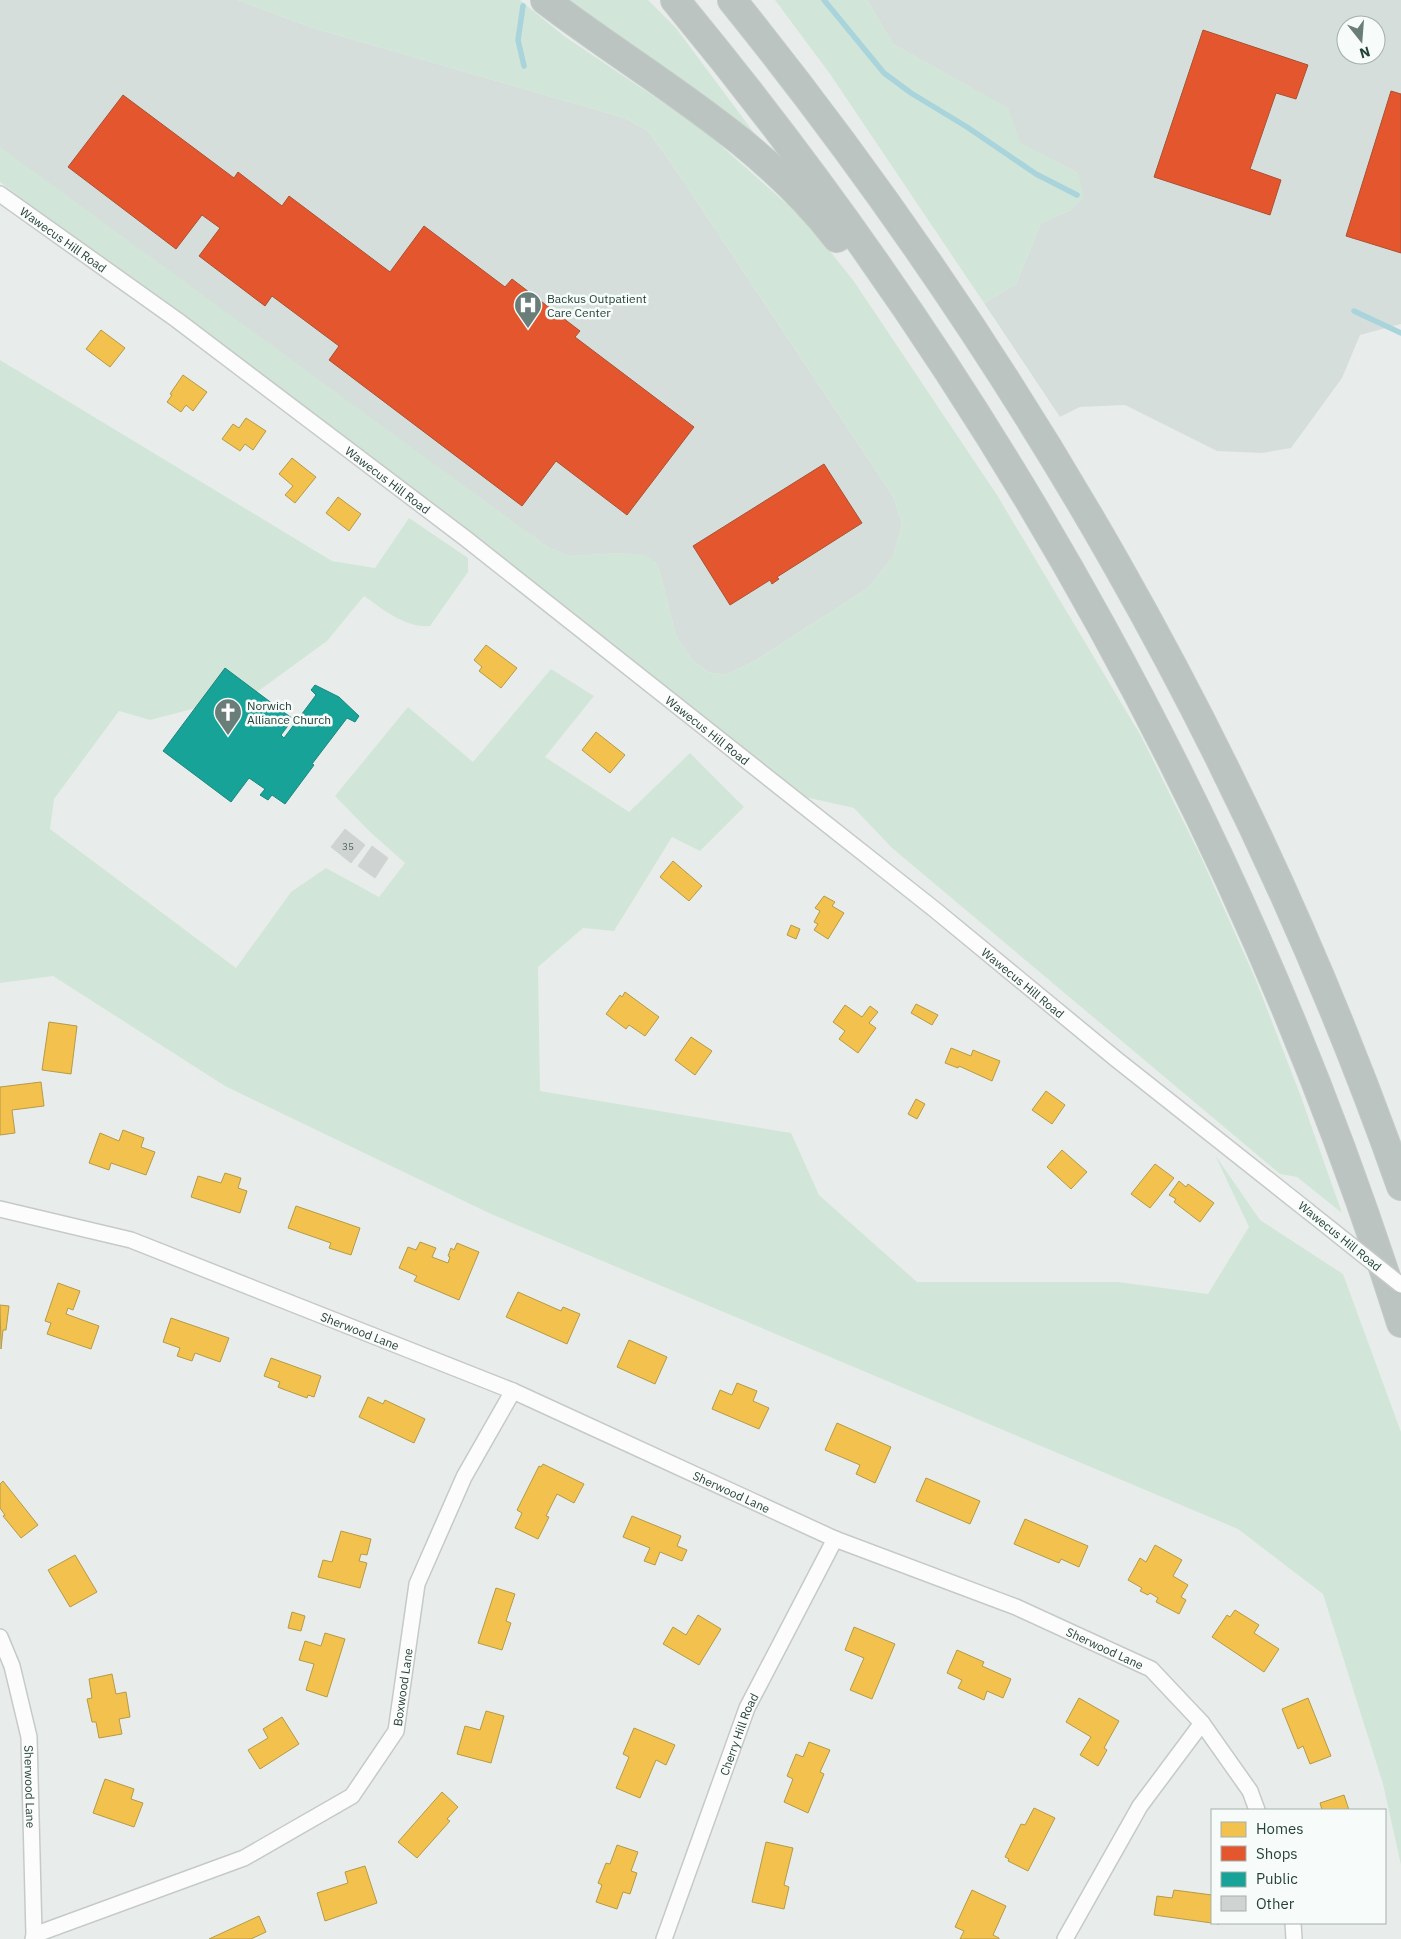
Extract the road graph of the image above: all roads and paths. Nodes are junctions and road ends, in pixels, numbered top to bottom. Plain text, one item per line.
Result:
1 (545, 0) edge
2 (675, 0) edge
3 (732, 0) edge
4 (754, 0) edge
5 (776, 54) junction
6 (0, 194) edge
7 (914, 319) junction
8 (1401, 1186) edge
9 (0, 1209) edge
10 (1401, 1285) edge
11 (1401, 1323) edge
12 (513, 1391) junction
13 (835, 1539) junction
14 (0, 1637) edge
15 (1202, 1723) junction
16 (1257, 1809) edge
17 (1293, 1924) edge
18 (34, 1937) edge
19 (664, 1939) edge
20 (1065, 1939) edge
21 (1294, 1939) edge

1 - 7 highway
2 - 7 highway
3 - 5 highway
4 - 5 highway
5 - 8 highway
6 - 10 street, Wawecus Hill Road, bridge
7 - 11 highway
9 - 12 street, Sherwood Lane
12 - 13 street, Sherwood Lane
12 - 18 street, Boxwood Lane
13 - 15 street, Sherwood Lane
13 - 19 street, Cherry Hill Road
14 - 18 street, Sherwood Lane
15 - 16 street, Sherwood Lane
15 - 20 street
17 - 21 street

